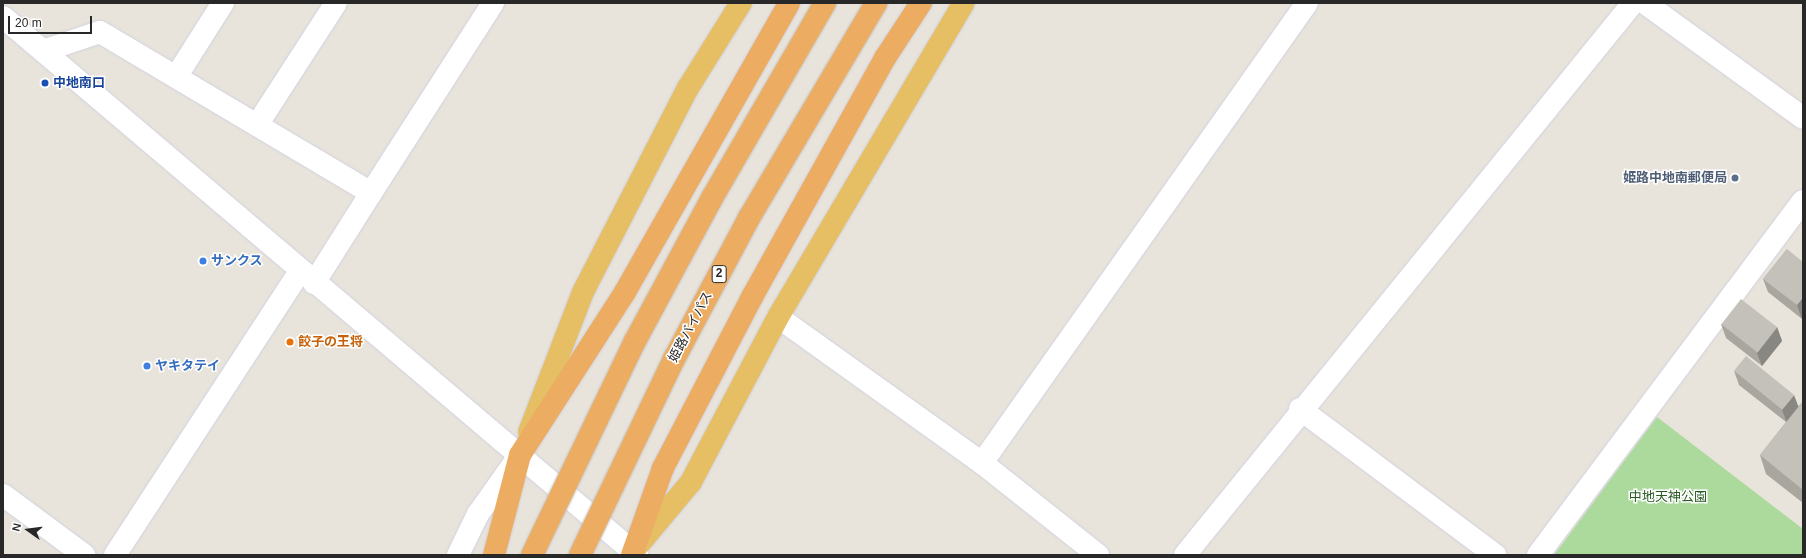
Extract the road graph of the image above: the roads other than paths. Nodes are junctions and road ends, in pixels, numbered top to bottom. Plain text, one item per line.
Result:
1 (223, 3) edge
2 (336, 3) edge
3 (493, 3) edge
4 (741, 3) edge
5 (789, 3) edge
6 (825, 3) edge
7 (876, 3) edge
8 (921, 3) edge
9 (964, 3) edge
10 (1307, 3) edge
11 (1633, 3) edge
12 (1645, 3) edge
13 (3, 17) edge
14 (43, 51) junction
15 (176, 77) junction
16 (1803, 118) edge
17 (257, 125) junction
18 (371, 193) junction
19 (1803, 201) edge
20 (307, 277) junction
21 (778, 317) junction
22 (1300, 409) junction
23 (520, 455) junction
24 (982, 463) junction
25 (3, 495) edge
26 (637, 554) edge
27 (84, 555) edge
28 (115, 555) edge
29 (458, 555) edge
30 (494, 555) edge
31 (532, 555) edge
32 (580, 555) edge
33 (1098, 555) edge
34 (1185, 555) edge
35 (1495, 555) edge
36 (1538, 555) edge

1 - 15 street
2 - 17 street
3 - 18 street
4 - 23 highway
5 - 23 highway
6 - 31 highway, bridge
7 - 32 highway, 姫路バイパス / 2, bridge
8 - 26 highway
9 - 21 highway
10 - 24 street
11 - 22 street
12 - 16 street
13 - 14 street
14 - 15 street
14 - 20 street
15 - 17 street
17 - 18 street
18 - 20 street
19 - 36 street
20 - 23 street
20 - 28 street
21 - 24 street
21 - 26 highway
22 - 34 street
22 - 35 street
23 - 26 street
23 - 29 street
23 - 30 highway
24 - 33 street
25 - 27 street

